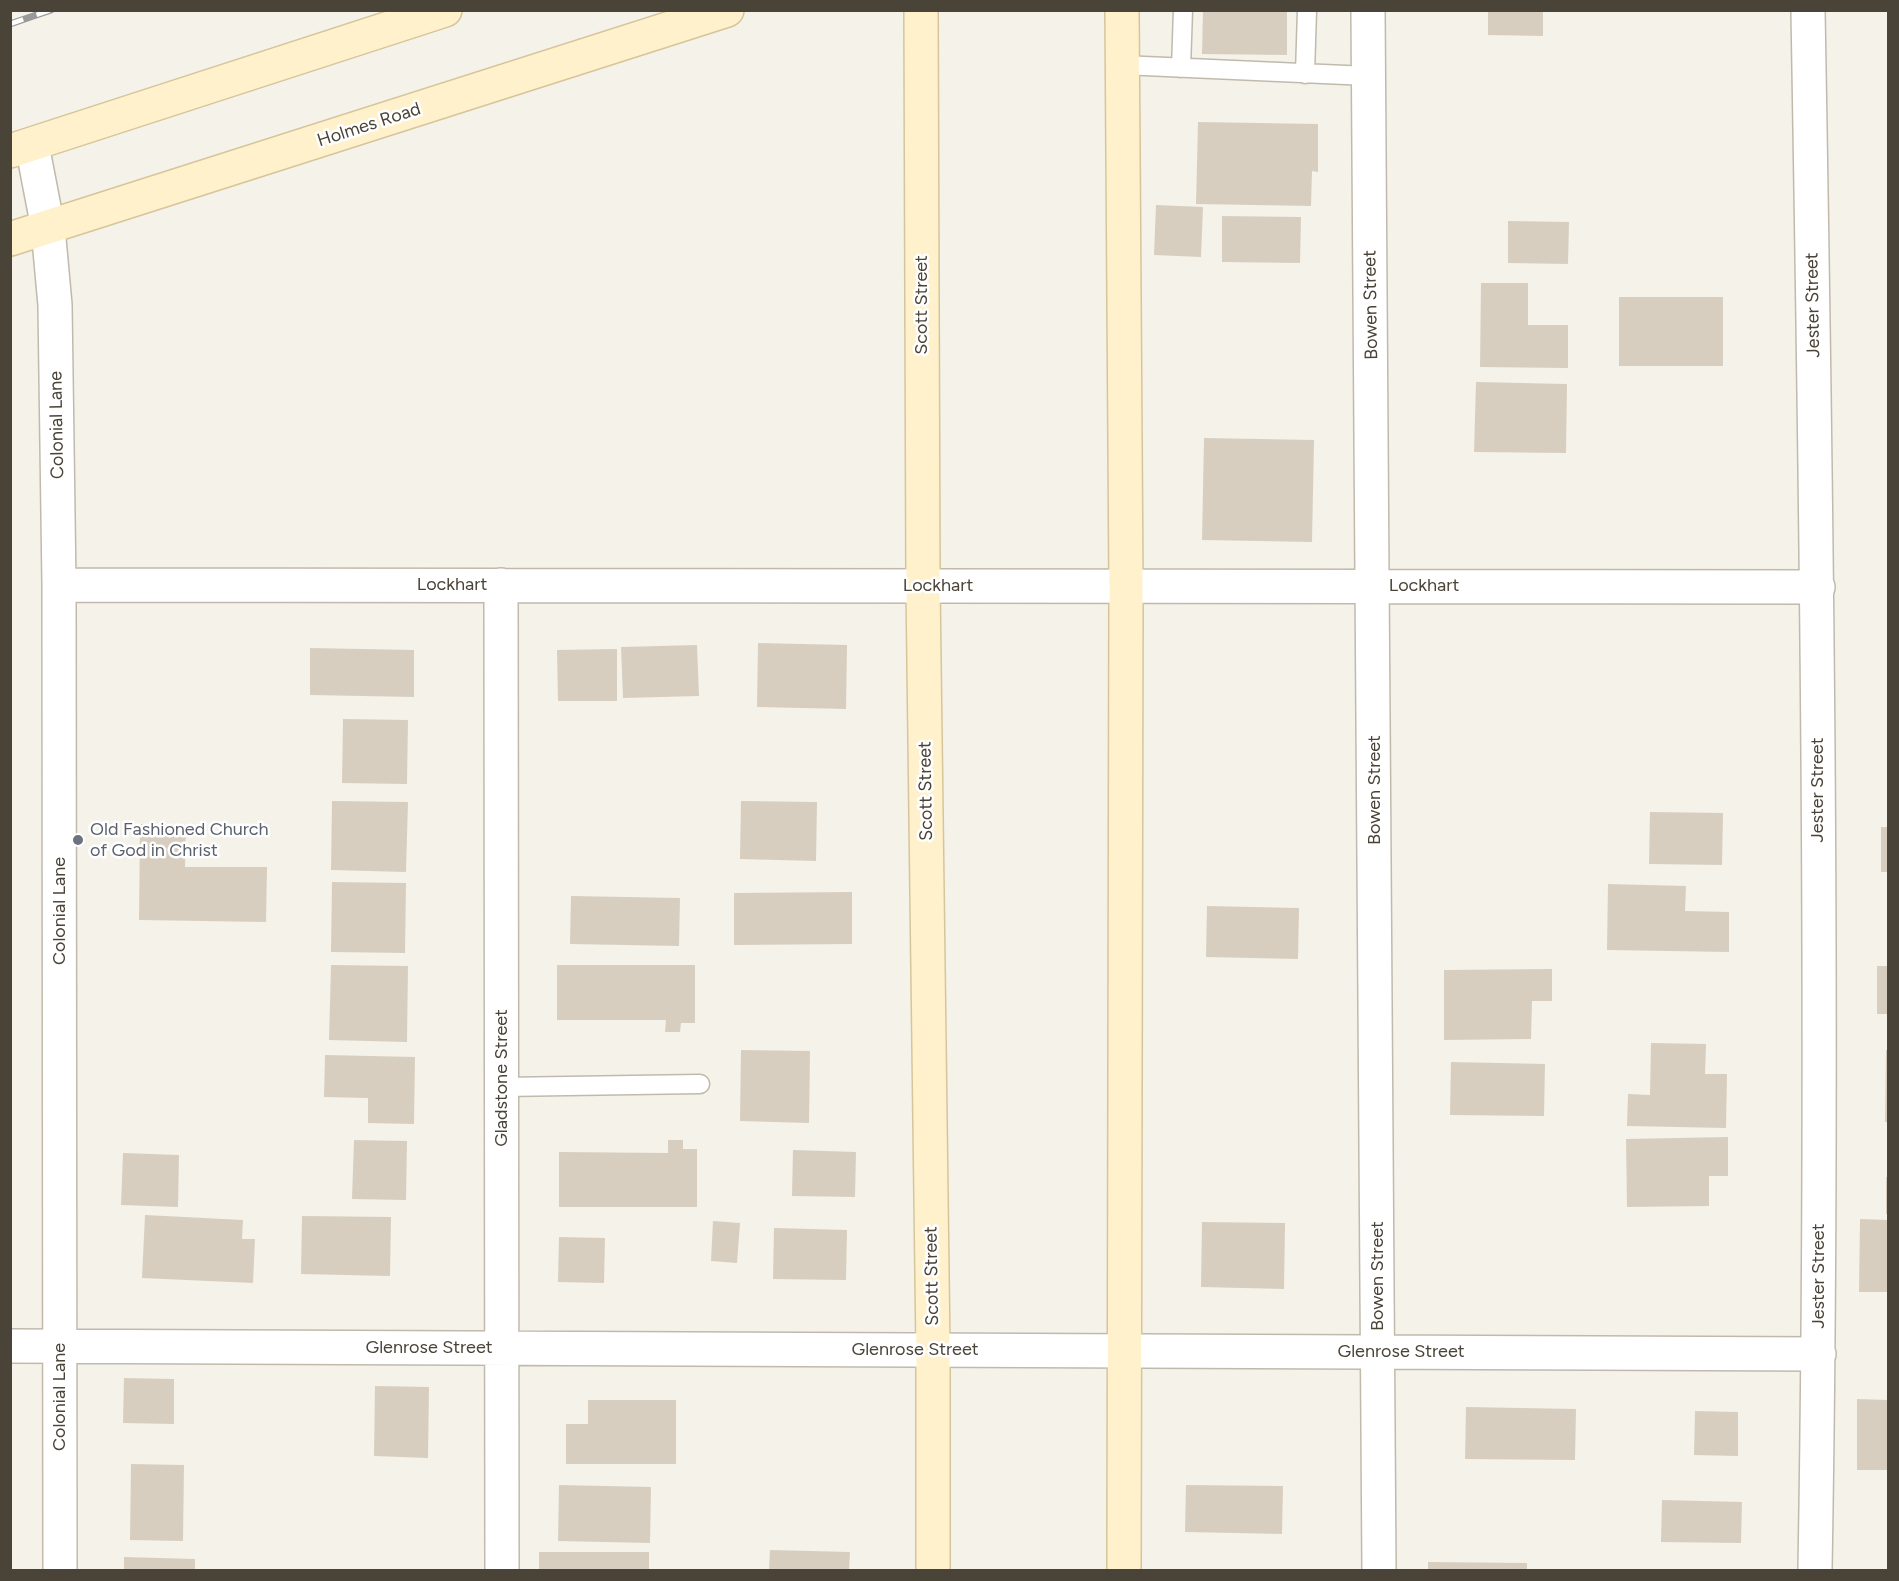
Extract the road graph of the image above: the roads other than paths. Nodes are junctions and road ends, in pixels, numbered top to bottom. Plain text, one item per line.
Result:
1 (445, 10) edge
2 (727, 10) edge
3 (921, 10) edge
4 (1122, 10) edge
5 (1183, 10) edge
6 (1307, 10) edge
7 (1368, 10) edge
8 (1808, 10) edge
9 (1122, 65) junction
10 (1181, 68) junction
11 (1305, 74) junction
12 (1368, 76) junction
13 (21, 148) edge
14 (48, 228) junction
15 (10, 239) edge
16 (59, 585) junction
17 (501, 585) junction
18 (923, 586) junction
19 (1126, 586) junction
20 (1373, 586) junction
21 (1818, 587) junction
22 (700, 1084) dead end
23 (502, 1087) junction
24 (10, 1346) edge
25 (61, 1346) junction
26 (502, 1348) junction
27 (933, 1350) junction
28 (1124, 1351) junction
29 (1379, 1352) junction
30 (1819, 1354) junction
31 (60, 1570) edge
32 (502, 1570) edge
33 (933, 1570) edge
34 (1124, 1570) edge
35 (1379, 1570) edge
36 (1815, 1570) edge

1 - 13 main road
2 - 14 main road, Holmes Road
3 - 18 main road, Scott Street
4 - 9 main road
5 - 10 lane
6 - 11 lane
7 - 12 street, Bowen Street
8 - 21 street, Jester Street
9 - 10 lane
9 - 19 main road
10 - 11 lane
11 - 12 lane
12 - 20 street, Bowen Street
13 - 14 street, Colonial Lane
14 - 15 main road, Holmes Road
14 - 16 street, Colonial Lane
16 - 17 street, Lockhart
16 - 25 street, Colonial Lane
17 - 18 street, Lockhart
17 - 23 street, Gladstone Street
18 - 19 street, Lockhart
18 - 27 main road, Scott Street
19 - 20 street, Lockhart
19 - 28 main road
20 - 21 street, Lockhart
20 - 29 street, Bowen Street
21 - 30 street, Jester Street
22 - 23 lane
23 - 26 street, Gladstone Street
24 - 25 street, Glenrose Street
25 - 26 street, Glenrose Street
25 - 31 street, Colonial Lane
26 - 27 street, Glenrose Street
26 - 32 street, Gladstone Street
27 - 28 street, Glenrose Street
27 - 33 main road, Scott Street
28 - 29 street, Glenrose Street
28 - 34 main road
29 - 30 street, Glenrose Street
29 - 35 street, Bowen Street
30 - 36 street, Jester Street

